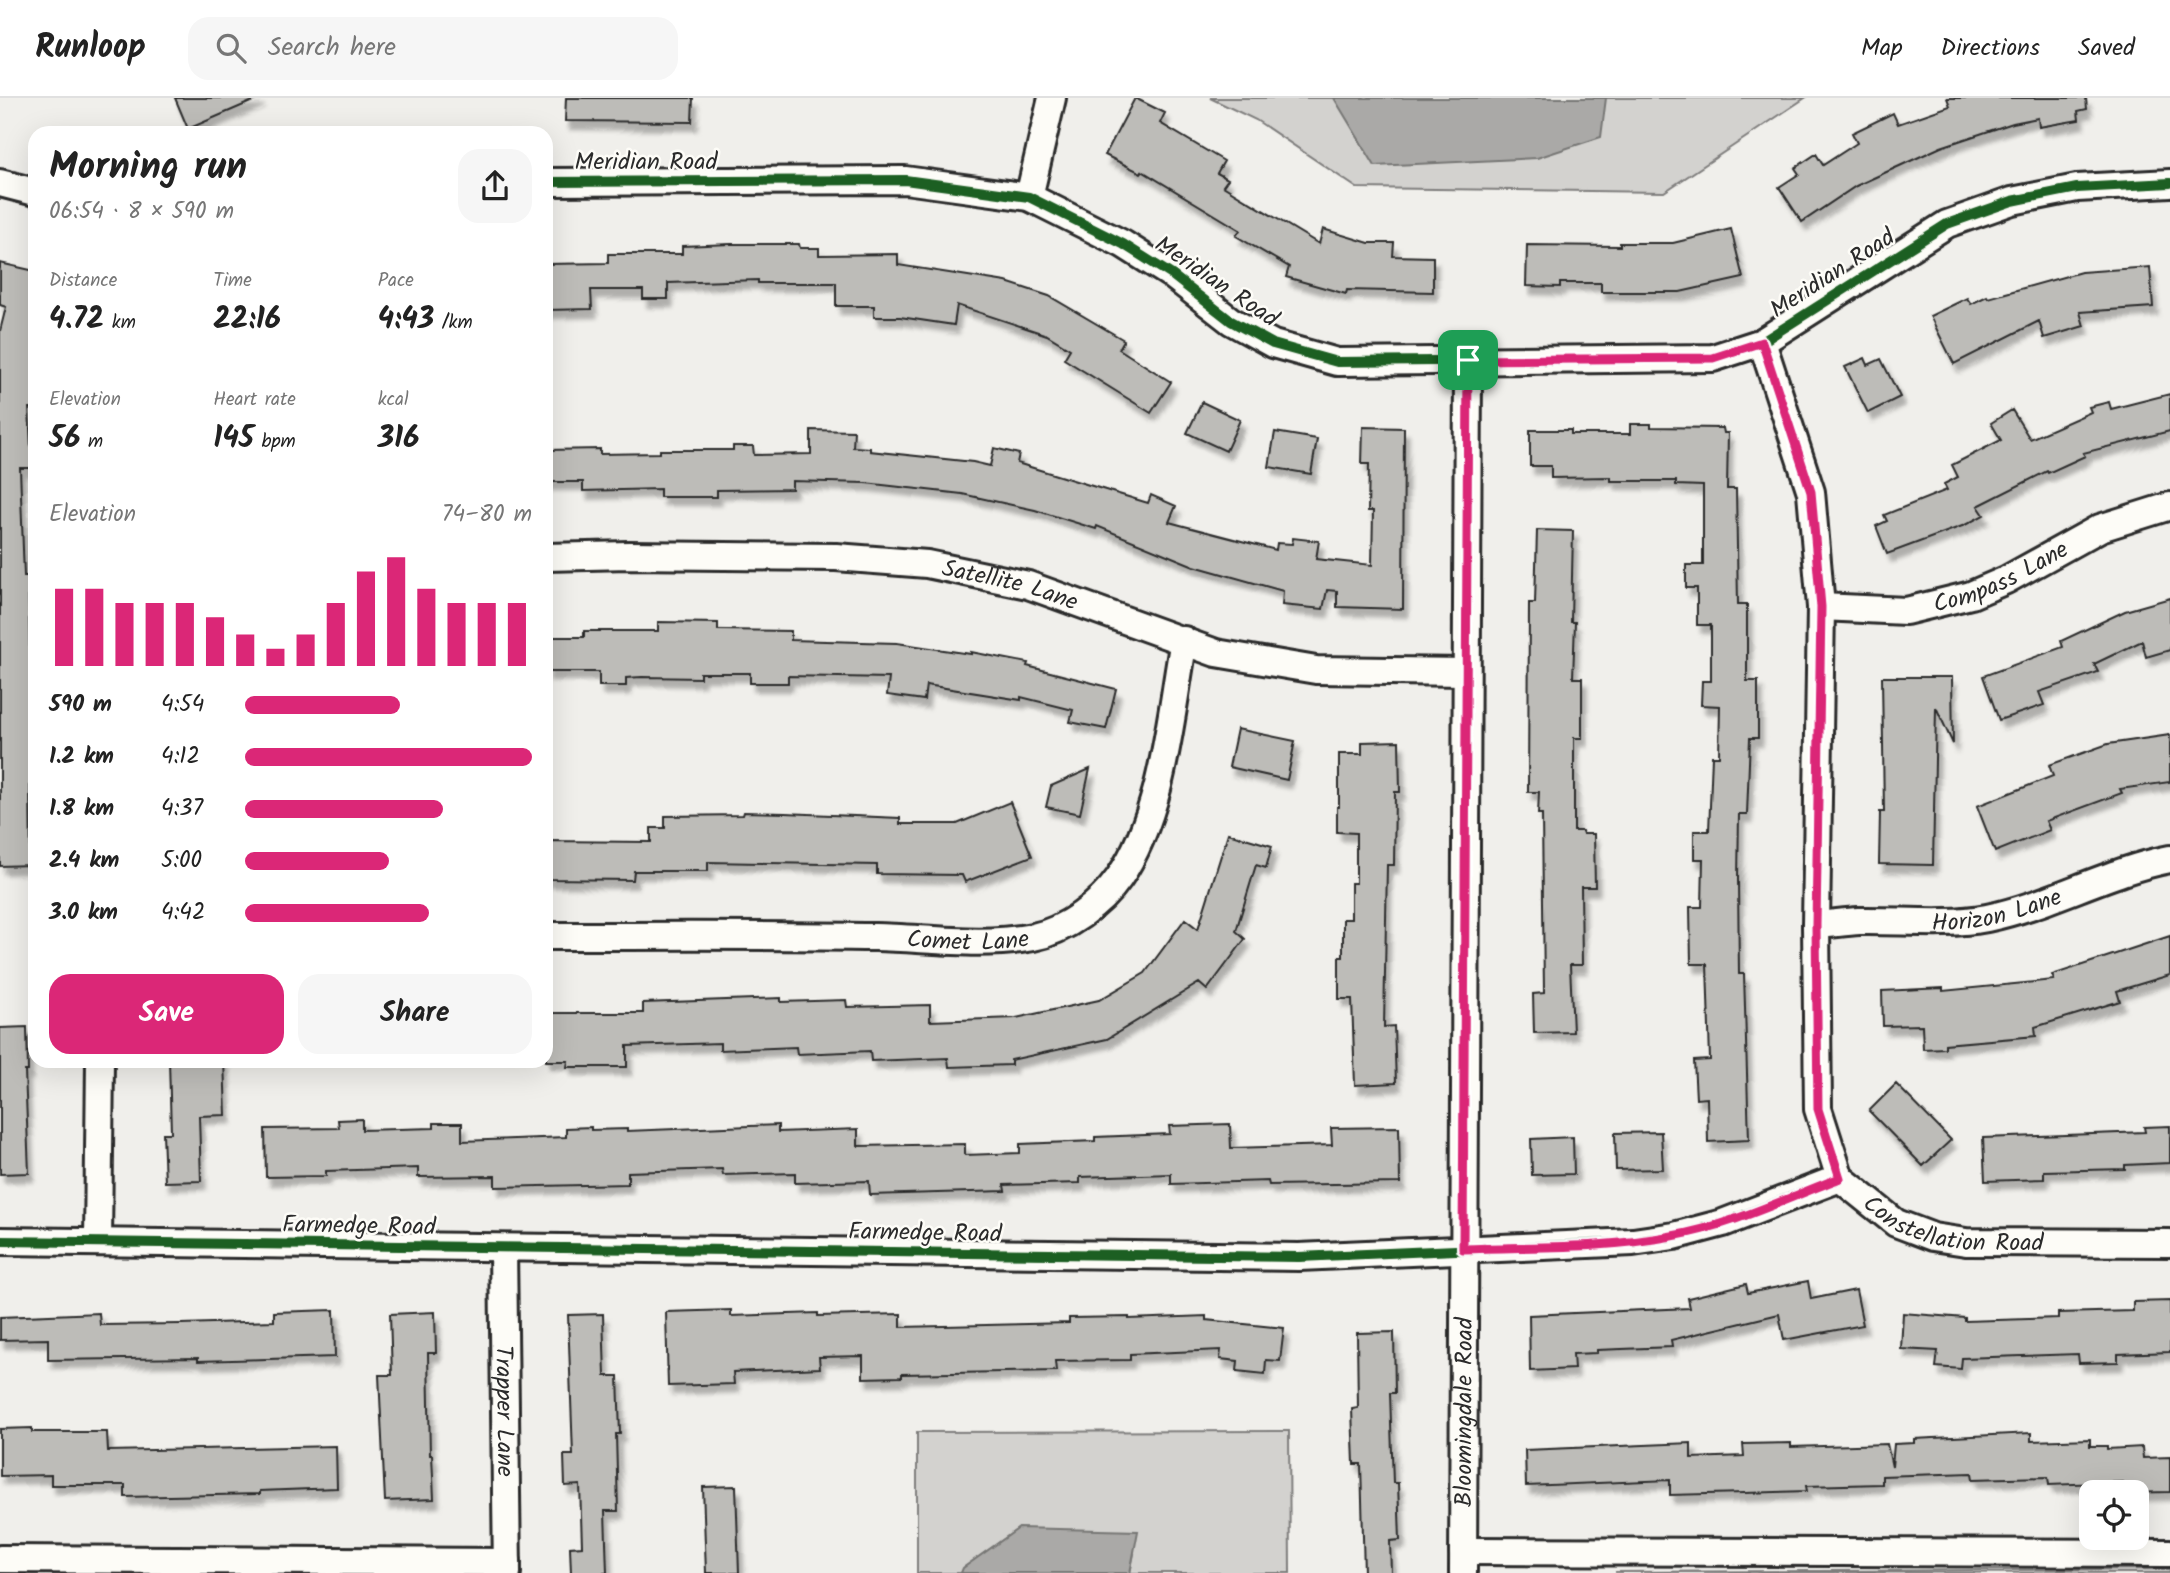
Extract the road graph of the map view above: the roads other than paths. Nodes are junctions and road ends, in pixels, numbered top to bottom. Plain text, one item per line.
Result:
1 (1052, 98) edge
2 (0, 183) edge
3 (553, 183) edge
4 (2170, 183) edge
5 (28, 190) edge
6 (1029, 197) junction
7 (1762, 342) junction
8 (1468, 360) junction
9 (2170, 506) edge
10 (553, 557) edge
11 (1821, 607) junction
12 (1184, 640) junction
13 (1466, 673) junction
14 (2170, 859) edge
15 (1816, 925) junction
16 (553, 936) edge
17 (100, 1068) edge
18 (1840, 1178) junction
19 (0, 1241) edge
20 (98, 1242) junction
21 (2170, 1243) edge
22 (503, 1248) junction
23 (1463, 1249) junction
24 (2170, 1553) edge
25 (0, 1559) edge
26 (1463, 1562) edge
27 (507, 1567) edge

1 - 6 street
2 - 5 street
3 - 6 street, Meridian Road
4 - 7 street, Meridian Road
6 - 8 street, Meridian Road
7 - 8 street, Meridian Road
7 - 11 street, Constellation Road
8 - 13 street, Bloomingdale Road
9 - 11 street, Compass Lane
10 - 12 street, Satellite Lane
11 - 15 street, Constellation Road
12 - 13 street, Satellite Lane
12 - 16 street, Comet Lane
13 - 23 street, Bloomingdale Road
14 - 15 street, Horizon Lane
15 - 18 street, Constellation Road
17 - 20 street
18 - 21 street, Constellation Road
18 - 23 street, Farmedge Road
19 - 20 street, Farmedge Road
20 - 22 street, Farmedge Road
22 - 23 street, Farmedge Road
22 - 27 street, Trapper Lane
23 - 26 street, Bloomingdale Road
24 - 26 street
25 - 27 street

